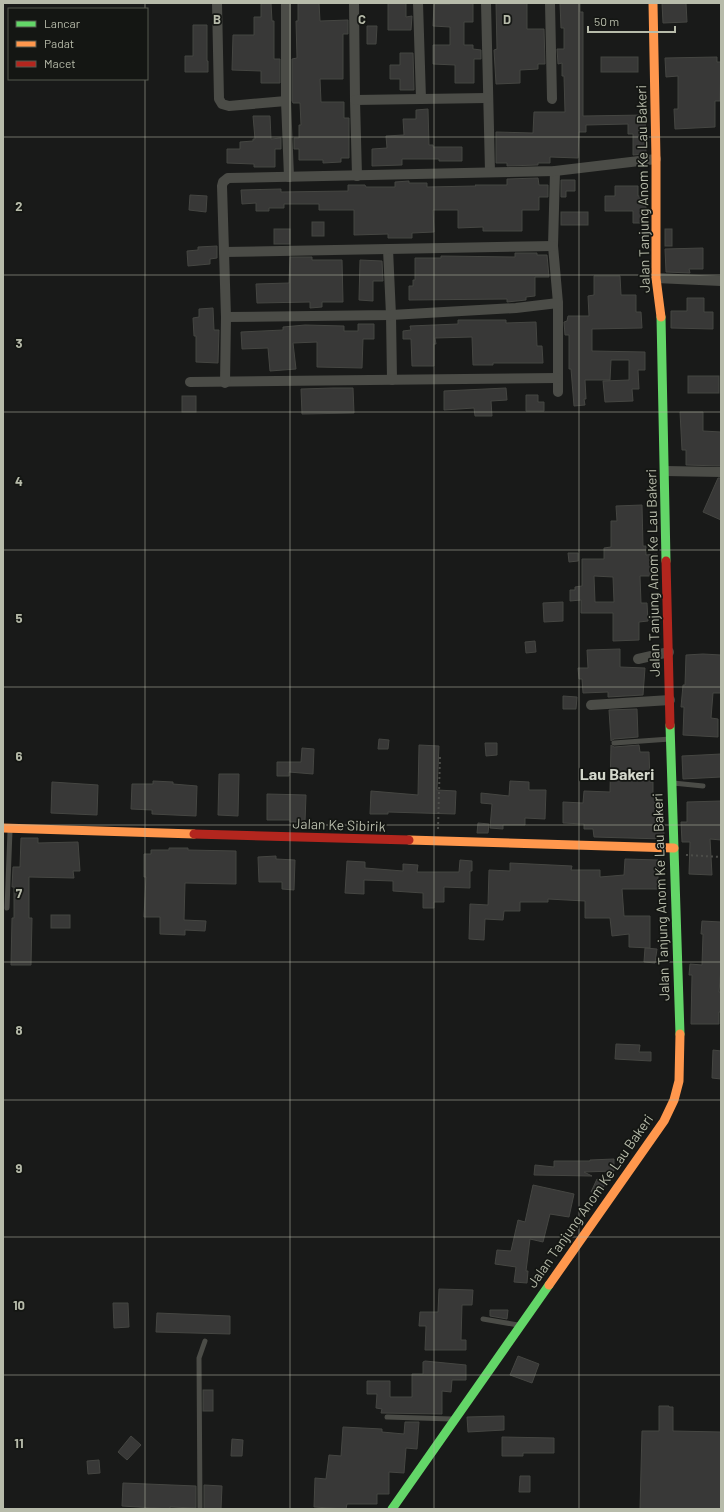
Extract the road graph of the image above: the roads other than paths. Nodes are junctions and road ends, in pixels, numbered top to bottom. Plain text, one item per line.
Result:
1 (217, 3) edge
2 (286, 3) edge
3 (354, 3) edge
4 (418, 3) edge
5 (486, 3) edge
6 (550, 3) edge
7 (653, 3) edge
8 (421, 98) junction
9 (488, 98) junction
10 (552, 99) dead end
11 (355, 100) junction
12 (286, 101) junction
13 (656, 159) junction
14 (555, 171) junction
15 (490, 172) junction
16 (357, 176) junction
17 (289, 177) junction
18 (553, 246) junction
19 (388, 249) junction
20 (224, 252) junction
21 (656, 278) junction
22 (721, 281) edge
23 (558, 303) junction
24 (391, 315) junction
25 (226, 317) junction
26 (557, 378) junction
27 (392, 380) junction
28 (190, 382) dead end
29 (225, 382) junction
30 (558, 392) dead end
31 (665, 471) junction
32 (721, 472) edge
33 (669, 652) junction
34 (638, 659) dead end
35 (670, 700) junction
36 (590, 705) dead end
37 (670, 739) junction
38 (614, 743) dead end
39 (671, 782) junction
40 (704, 786) dead end
41 (7, 828) edge
42 (674, 851) junction
43 (7, 908) dead end
44 (483, 1319) dead end
45 (521, 1326) junction
46 (205, 1341) dead end
47 (387, 1417) dead end
48 (455, 1419) junction
49 (200, 1509) edge
50 (392, 1509) edge

1 - 12 street
2 - 12 street
3 - 11 street
4 - 8 street
5 - 9 street
6 - 10 street
7 - 13 main road, Jalan Tanjung Anom Ke Lau Bakeri
8 - 9 street
8 - 11 street
9 - 15 street
11 - 16 street
12 - 17 street
13 - 14 street
13 - 21 main road, Jalan Tanjung Anom Ke Lau Bakeri
14 - 15 street
14 - 18 street
15 - 16 street
16 - 17 street
17 - 20 street
18 - 19 street
18 - 23 street
19 - 20 street
19 - 24 street
20 - 25 street
21 - 22 street
21 - 31 main road, Jalan Tanjung Anom Ke Lau Bakeri
23 - 24 street
23 - 26 street
24 - 25 street
24 - 27 street
25 - 29 street
26 - 27 street
26 - 30 street
27 - 29 street
28 - 29 street
31 - 32 street
31 - 33 main road, Jalan Tanjung Anom Ke Lau Bakeri
33 - 34 street
33 - 35 main road, Jalan Tanjung Anom Ke Lau Bakeri
35 - 36 street
35 - 37 main road, Jalan Tanjung Anom Ke Lau Bakeri
37 - 38 lane
37 - 39 main road, Jalan Tanjung Anom Ke Lau Bakeri
39 - 40 lane
39 - 42 main road, Jalan Tanjung Anom Ke Lau Bakeri
41 - 42 main road, Jalan Ke Sibirik
41 - 43 lane
42 - 45 main road, Jalan Tanjung Anom Ke Lau Bakeri
44 - 45 lane
45 - 48 main road, Jalan Tanjung Anom Ke Lau Bakeri
46 - 49 lane
47 - 48 lane
48 - 50 main road, Jalan Tanjung Anom Ke Lau Bakeri

